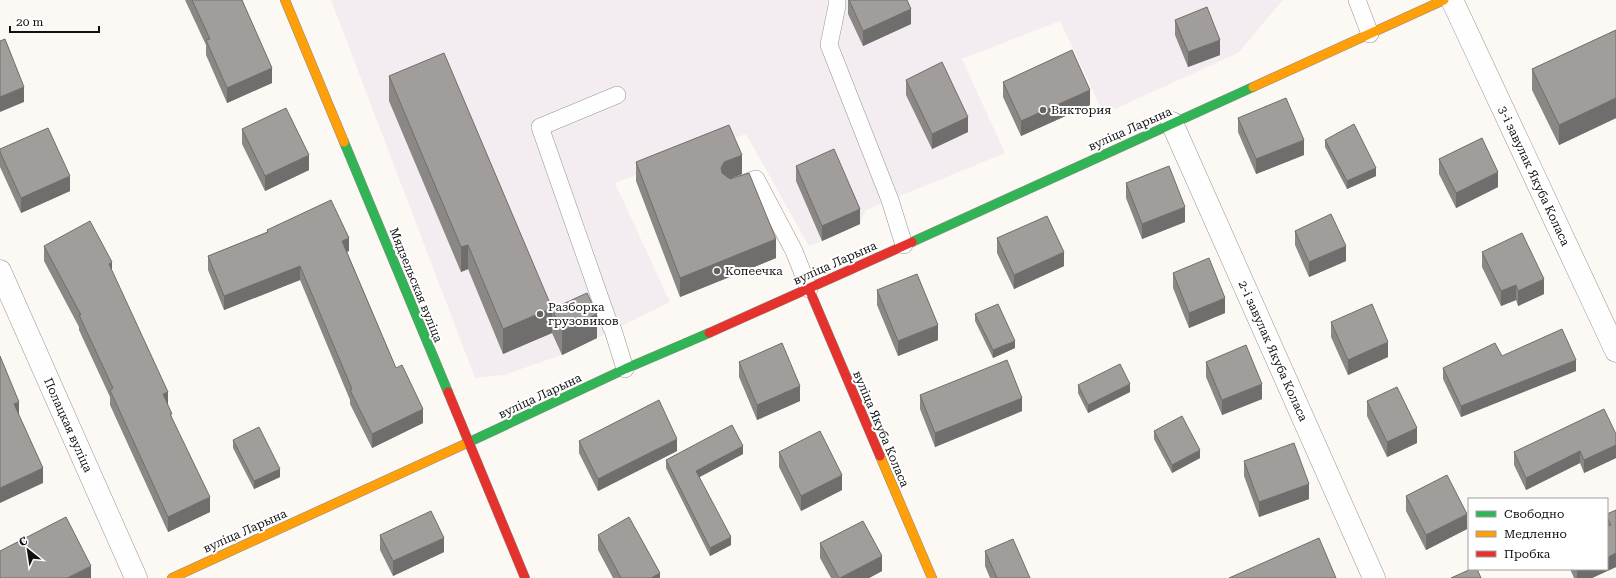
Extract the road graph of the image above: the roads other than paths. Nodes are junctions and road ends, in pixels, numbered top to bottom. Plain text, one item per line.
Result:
1 (285, 0) edge
2 (837, 0) edge
3 (1357, 0) edge
4 (1444, 0) edge
5 (1452, 0) edge
6 (1370, 34) junction
7 (617, 95) dead end
8 (1172, 123) junction
9 (731, 188) edge
10 (904, 245) junction
11 (0, 271) edge
12 (809, 289) junction
13 (1616, 351) edge
14 (625, 369) junction
15 (468, 443) junction
16 (136, 578) edge
17 (172, 578) edge
18 (525, 578) edge
19 (932, 578) edge
20 (1374, 578) edge

1 - 15 street, Мядзельская вуліца
2 - 10 lane
3 - 6 lane
4 - 6 street, вуліца Ларына
5 - 13 street, 3-і завулак Якуба Коласа
6 - 8 street, вуліца Ларына
7 - 14 lane
8 - 10 street, вуліца Ларына
8 - 20 street, 2-і завулак Якуба Коласа
9 - 12 lane
10 - 12 street, вуліца Ларына
11 - 16 street, Полацкая вуліца
12 - 14 street, вуліца Ларына
12 - 19 street, вуліца Якуба Коласа
14 - 15 street, вуліца Ларына
15 - 17 street, вуліца Ларына
15 - 18 street, Мядзельская вуліца

